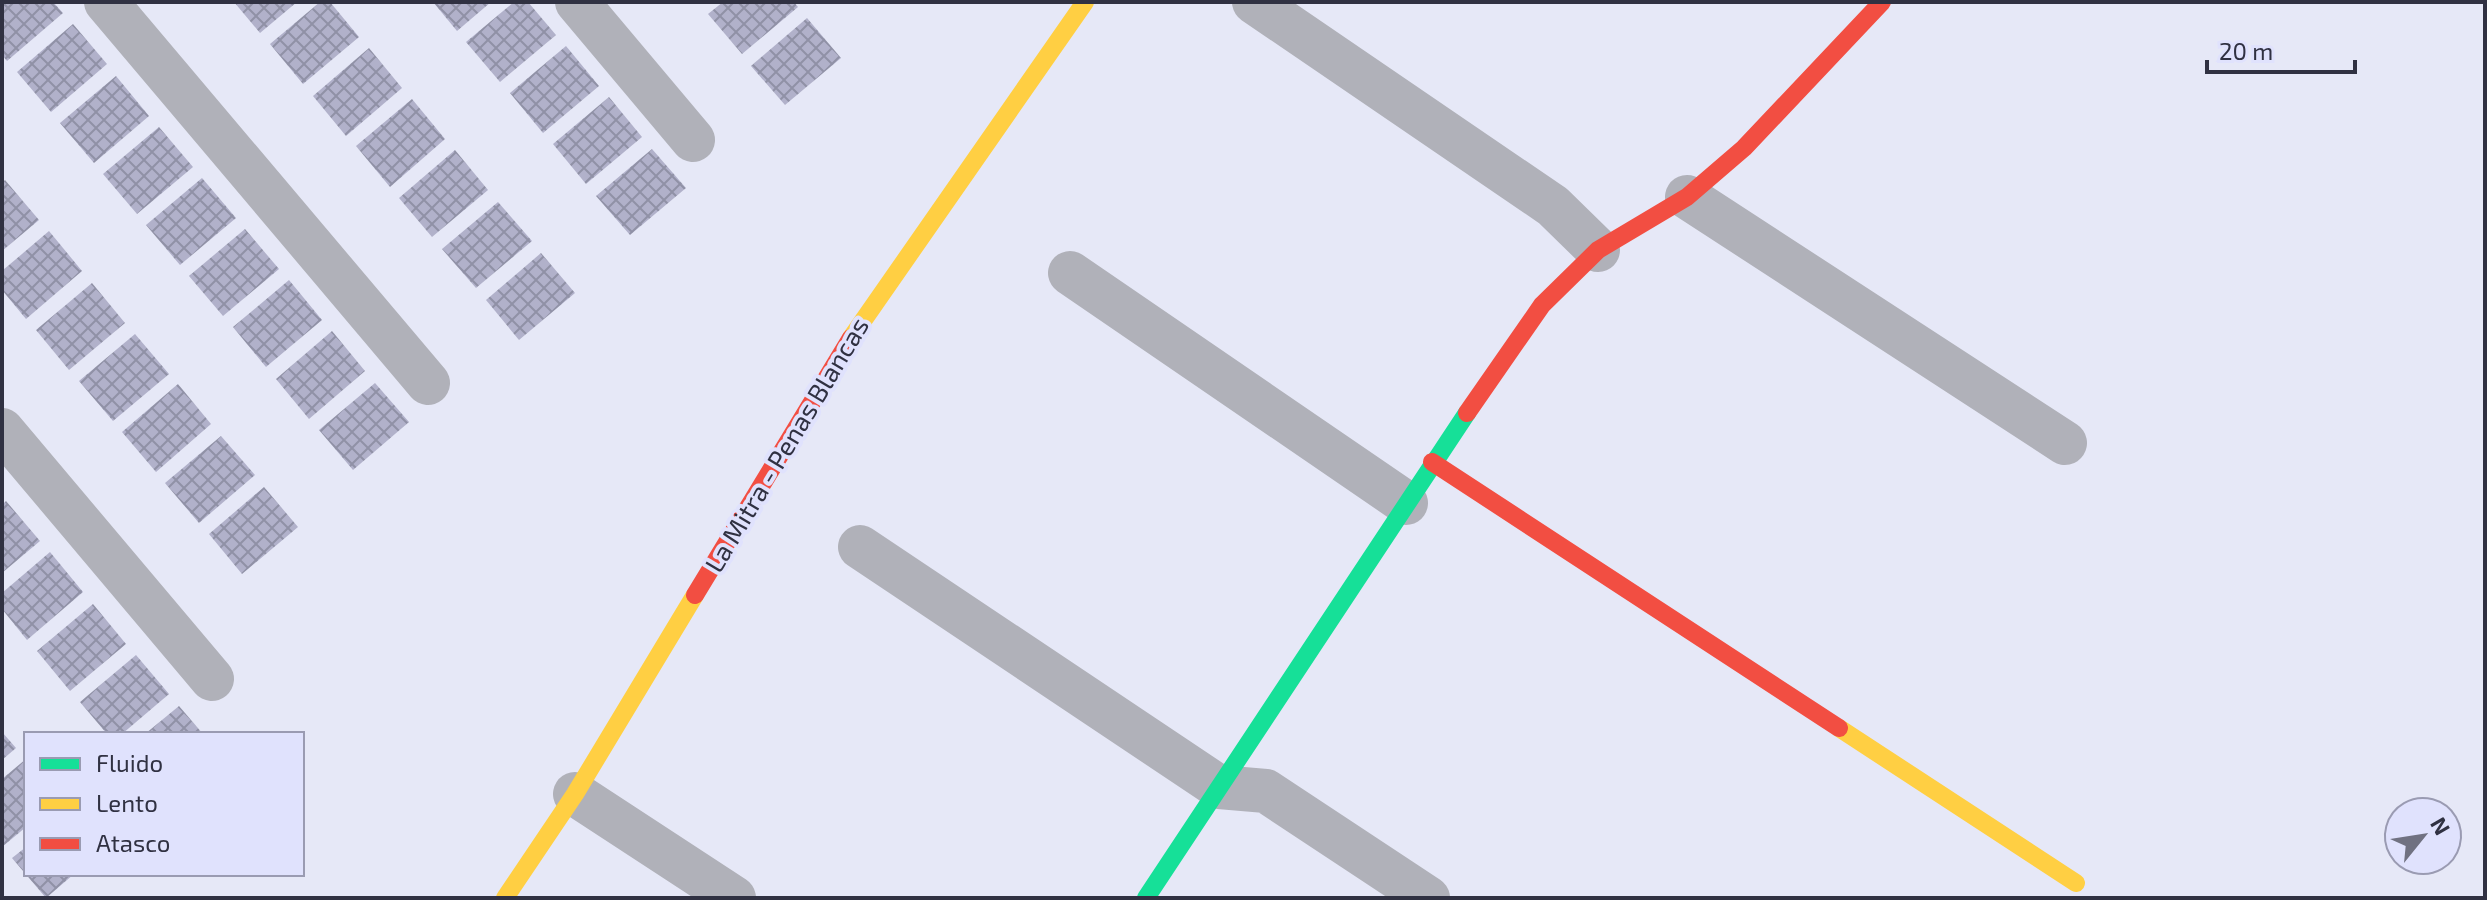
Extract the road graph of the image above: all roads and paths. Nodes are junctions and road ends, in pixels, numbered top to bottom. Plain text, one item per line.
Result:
1 (106, 2) edge
2 (577, 2) edge
3 (1085, 2) edge
4 (1254, 2) edge
5 (1882, 2) edge
6 (693, 140) dead end
7 (1687, 197) junction
8 (1598, 250) junction
9 (1070, 273) dead end
10 (428, 383) dead end
11 (2, 430) edge
12 (2065, 443) dead end
13 (1432, 462) junction
14 (1406, 503) junction
15 (860, 547) dead end
16 (212, 679) dead end
17 (1219, 787) junction
18 (575, 794) junction
19 (2076, 883) dead end
20 (505, 898) edge
21 (734, 898) edge
22 (1146, 898) edge
23 (1428, 898) edge

1 - 10 street
2 - 6 street
3 - 18 street, La Mitra - Penas Blancas
4 - 8 street
5 - 7 street
7 - 8 street
7 - 12 street
8 - 13 street
9 - 14 street
11 - 16 street
13 - 14 street
13 - 19 street
14 - 17 street
15 - 17 street
17 - 22 street
17 - 23 street
18 - 20 street, La Mitra - Penas Blancas
18 - 21 street

